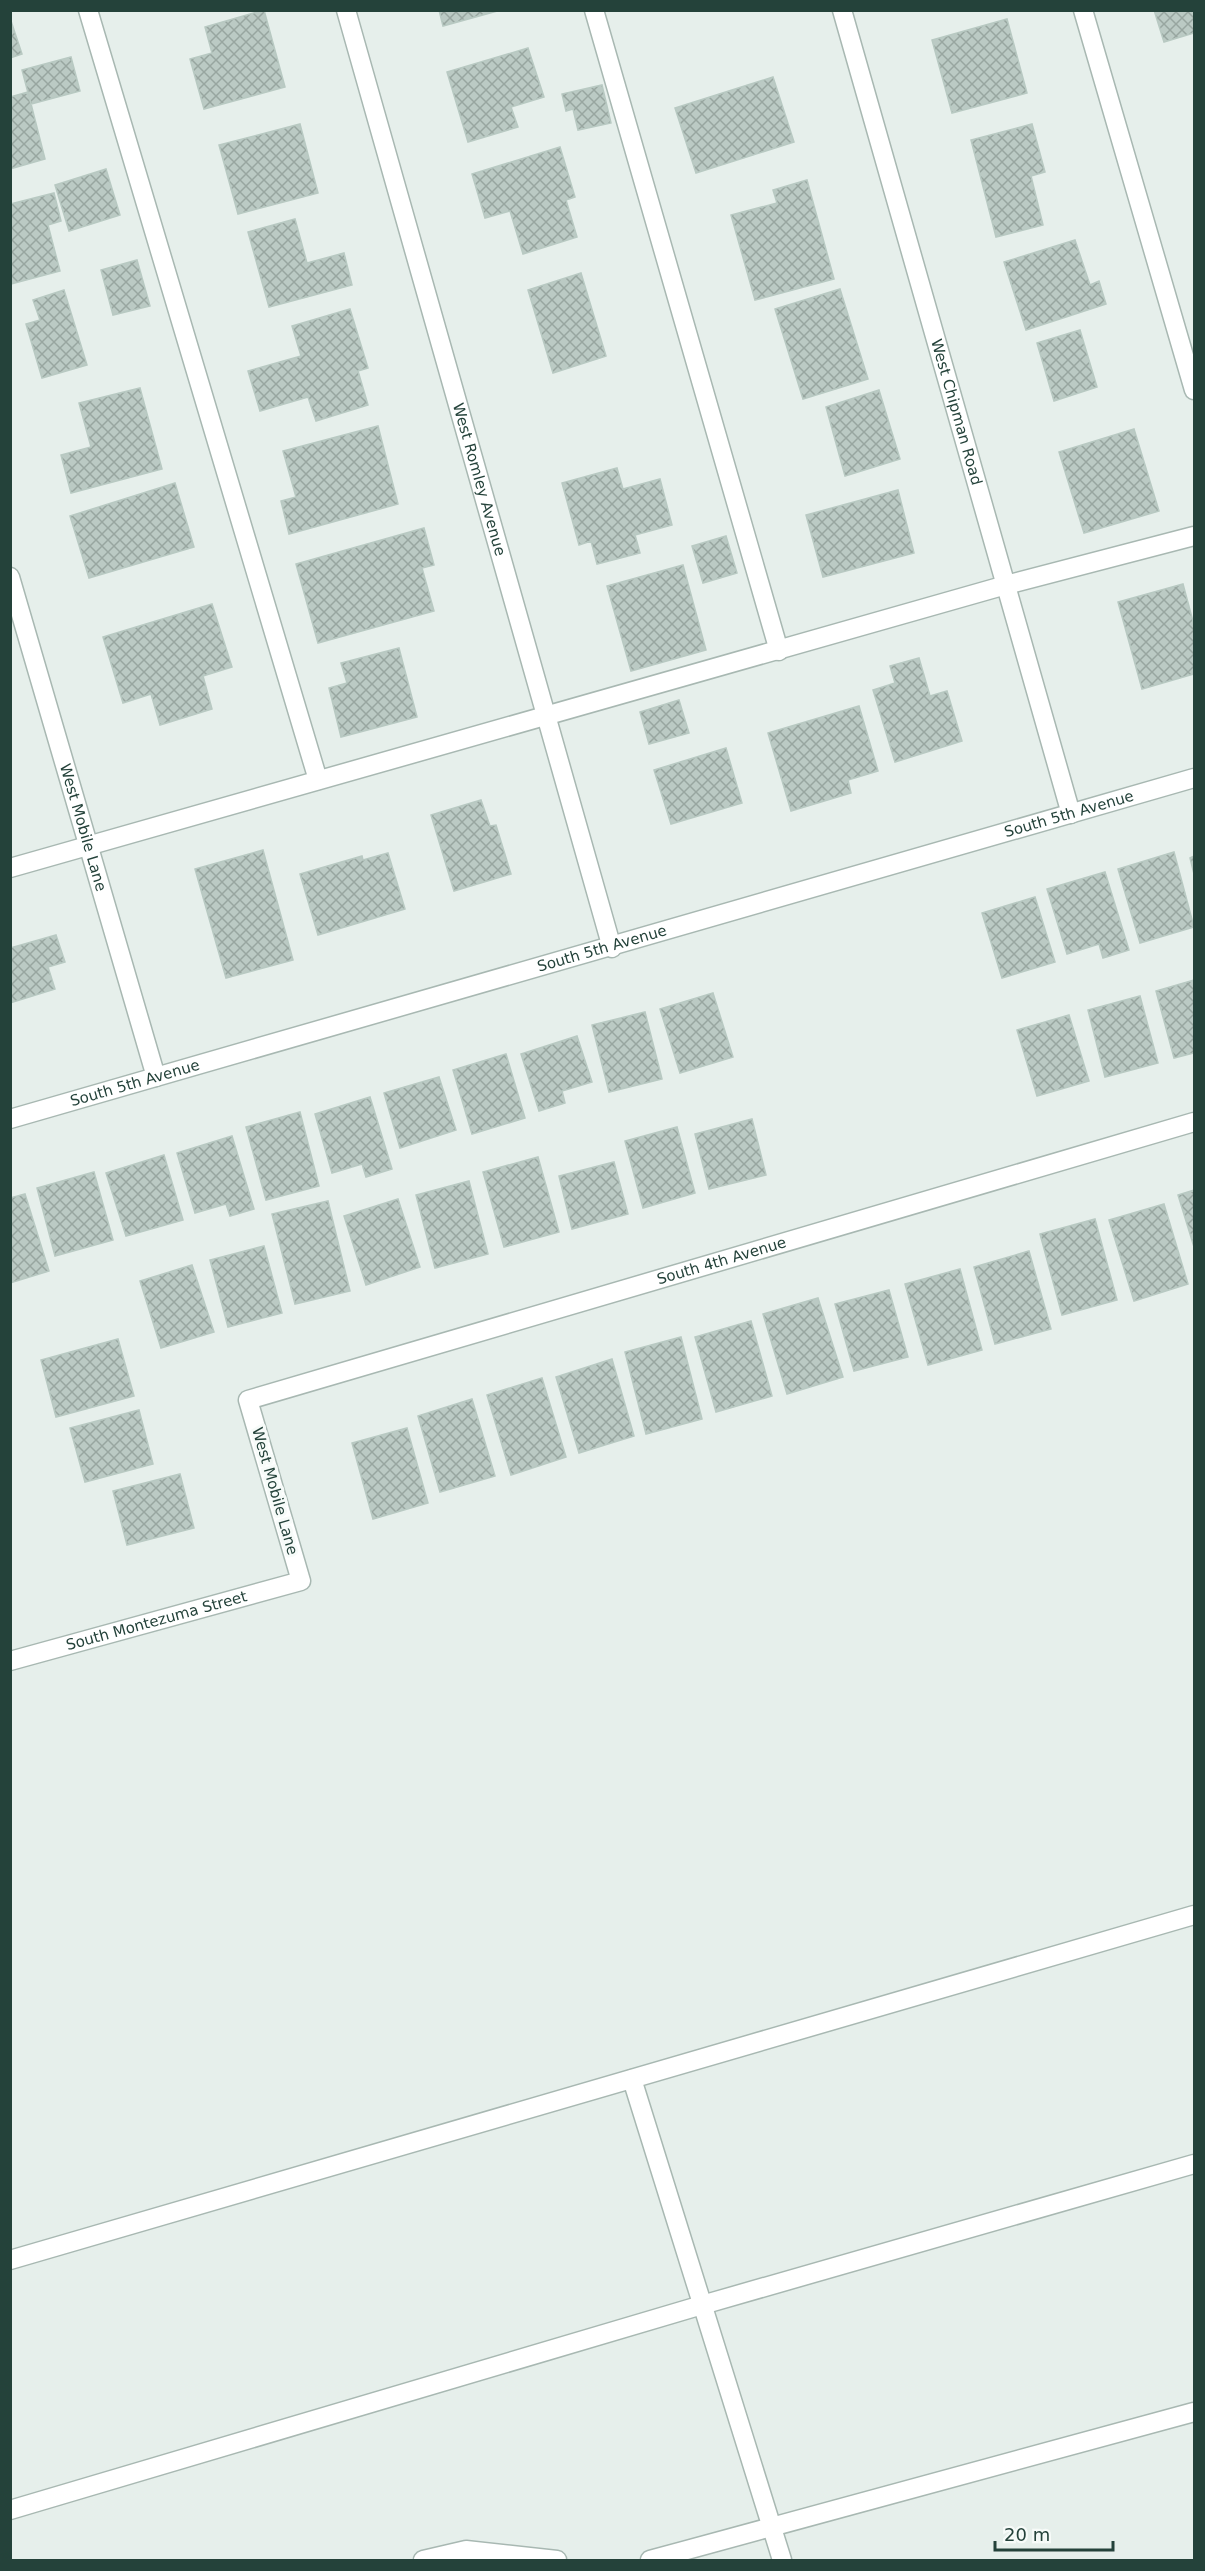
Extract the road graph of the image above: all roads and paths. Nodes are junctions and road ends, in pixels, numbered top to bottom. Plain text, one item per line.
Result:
1 (88, 10) edge
2 (346, 10) edge
3 (594, 10) edge
4 (842, 10) edge
5 (1083, 10) edge
6 (1194, 390) edge
7 (1194, 536) edge
8 (10, 577) edge
9 (1006, 585) junction
10 (779, 651) junction
11 (546, 714) junction
12 (1194, 778) edge
13 (318, 780) junction
14 (1071, 814) junction
15 (88, 845) junction
16 (10, 868) edge
17 (612, 948) junction
18 (156, 1077) junction
19 (10, 1119) edge
20 (1194, 1122) edge
21 (248, 1400) joint
22 (302, 1581) joint
23 (10, 1661) edge
24 (1194, 1914) edge
25 (632, 2079) junction
26 (1194, 2164) edge
27 (10, 2260) edge
28 (702, 2306) junction
29 (1194, 2412) edge
30 (10, 2510) edge
31 (772, 2526) junction
32 (423, 2560) edge
33 (557, 2560) edge
34 (650, 2560) edge
35 (782, 2560) edge

1 - 13 street
2 - 11 street, West Romley Avenue
3 - 10 street
4 - 9 street, West Chipman Road
5 - 6 street
7 - 9 street
8 - 15 street, West Mobile Lane
9 - 10 street
9 - 14 street, West Chipman Road
10 - 11 street
11 - 13 street
11 - 17 street, West Romley Avenue
12 - 14 street, South 5th Avenue
13 - 15 street
14 - 17 street, South 5th Avenue
15 - 16 street
15 - 18 street, West Mobile Lane
17 - 18 street, South 5th Avenue
18 - 19 street, South 5th Avenue
20 - 21 street, South 4th Avenue
21 - 22 street, West Mobile Lane
22 - 23 street, South Montezuma Street
24 - 25 street
25 - 27 street
25 - 28 street
26 - 28 street
28 - 30 street
28 - 31 street
29 - 31 street
31 - 34 street
31 - 35 street
32 - 33 street

